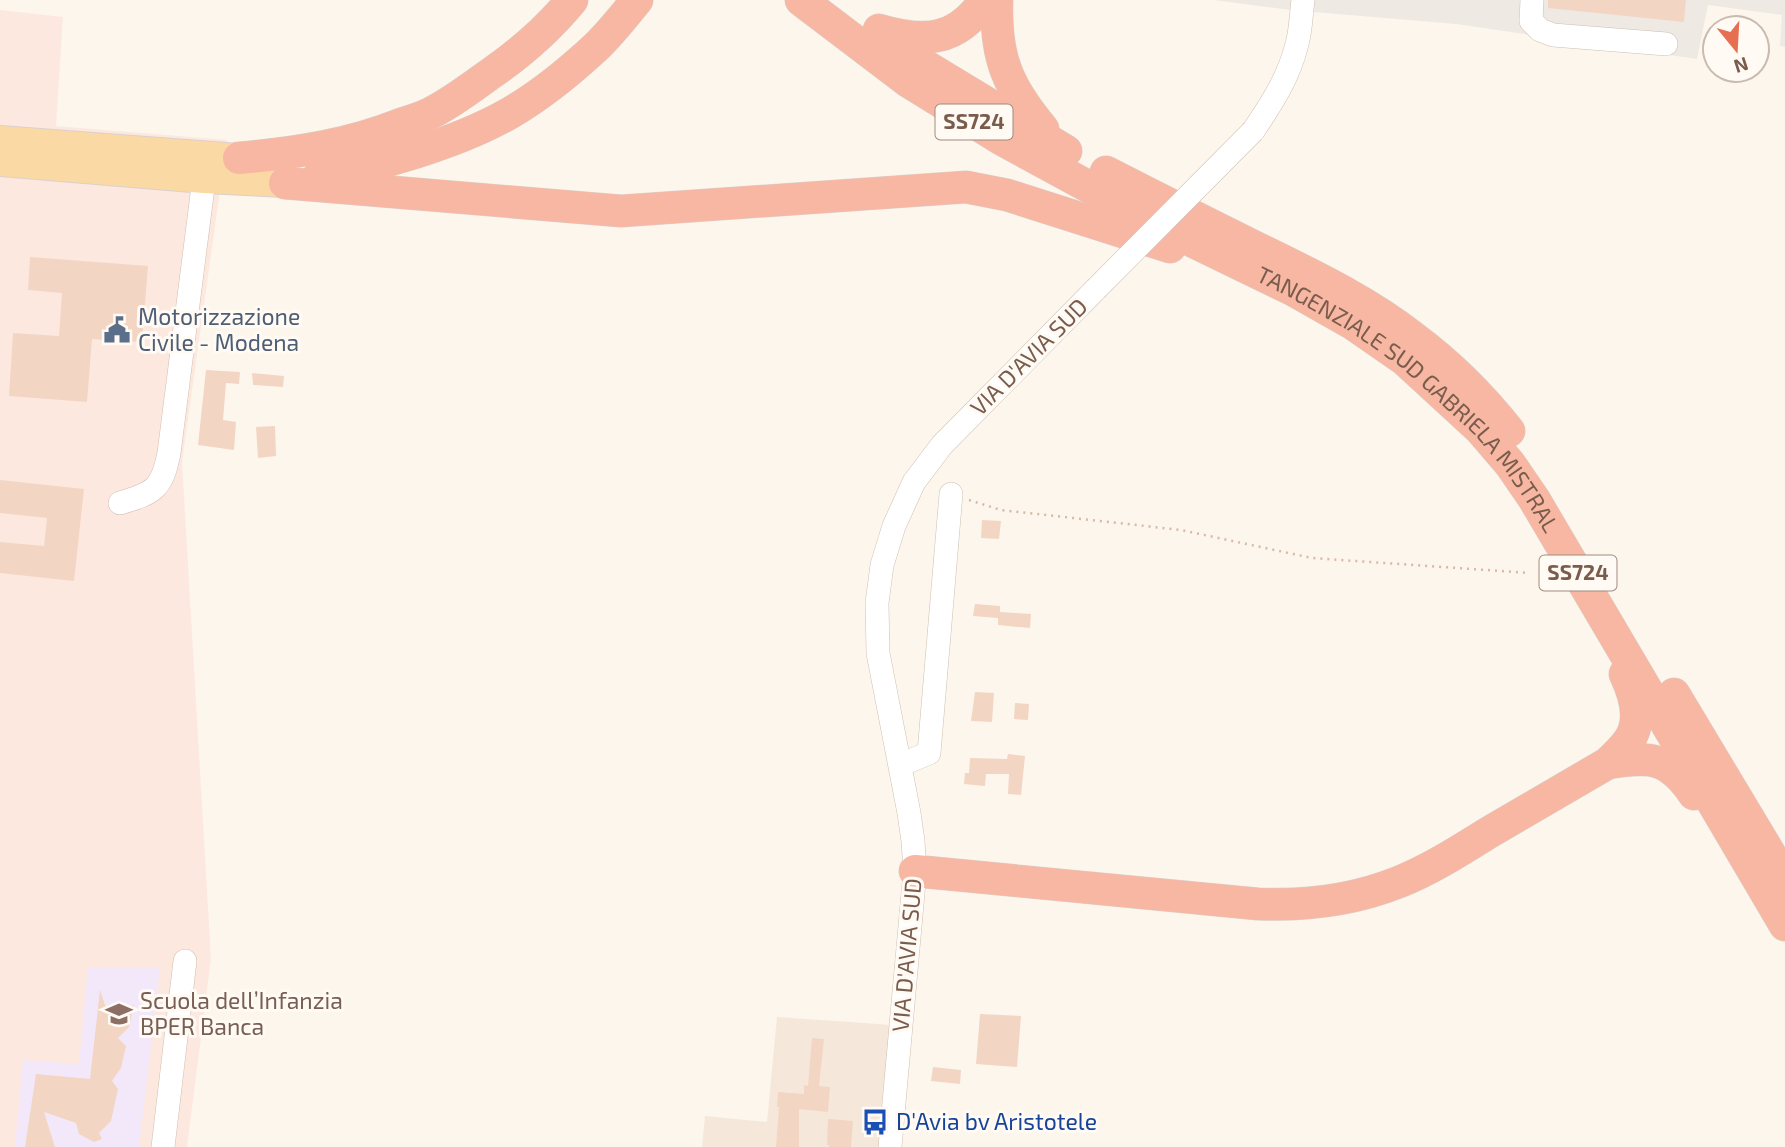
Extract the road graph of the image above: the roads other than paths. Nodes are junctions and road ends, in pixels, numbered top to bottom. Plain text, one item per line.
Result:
1 (572, 0) edge
2 (637, 0) edge
3 (801, 0) edge
4 (835, 0) edge
5 (985, 0) edge
6 (997, 0) edge
7 (1303, 0) edge
8 (1532, 0) edge
9 (867, 26) junction
10 (1666, 44) dead end
11 (0, 140) edge
12 (1058, 146) junction
13 (239, 158) junction
14 (0, 162) edge
15 (371, 164) junction
16 (204, 179) junction
17 (285, 183) junction
18 (1197, 231) junction
19 (1293, 290) junction
20 (951, 495) road end
21 (120, 503) dead end
22 (1580, 577) junction
23 (1608, 762) junction
24 (900, 765) junction
25 (915, 871) junction
26 (1785, 879) edge
27 (1785, 925) edge
28 (185, 961) dead end
29 (163, 1147) edge
30 (890, 1147) edge

1 - 13 highway
2 - 15 highway
3 - 18 highway, SS724
4 - 9 highway, SS724
5 - 9 highway
6 - 12 highway
7 - 24 street, VIA D'AVIA SUD, bridge
8 - 10 street
9 - 12 highway, SS724
11 - 13 main road
12 - 18 highway, SS724
13 - 15 highway
14 - 16 main road
15 - 17 highway
16 - 17 main road
16 - 21 street
17 - 19 highway
18 - 19 highway, TANGENZIALE SUD GABRIELA MISTRAL / SS724
18 - 26 highway, TANGENZIALE SUD GABRIELA MISTRAL / SS724
19 - 22 highway, TANGENZIALE SUD GABRIELA MISTRAL / SS724
20 - 24 street
22 - 23 highway
22 - 27 highway, TANGENZIALE SUD GABRIELA MISTRAL / SS724
23 - 25 highway
23 - 27 highway
24 - 25 street, VIA D'AVIA SUD
25 - 30 street, VIA D'AVIA SUD
28 - 29 street

